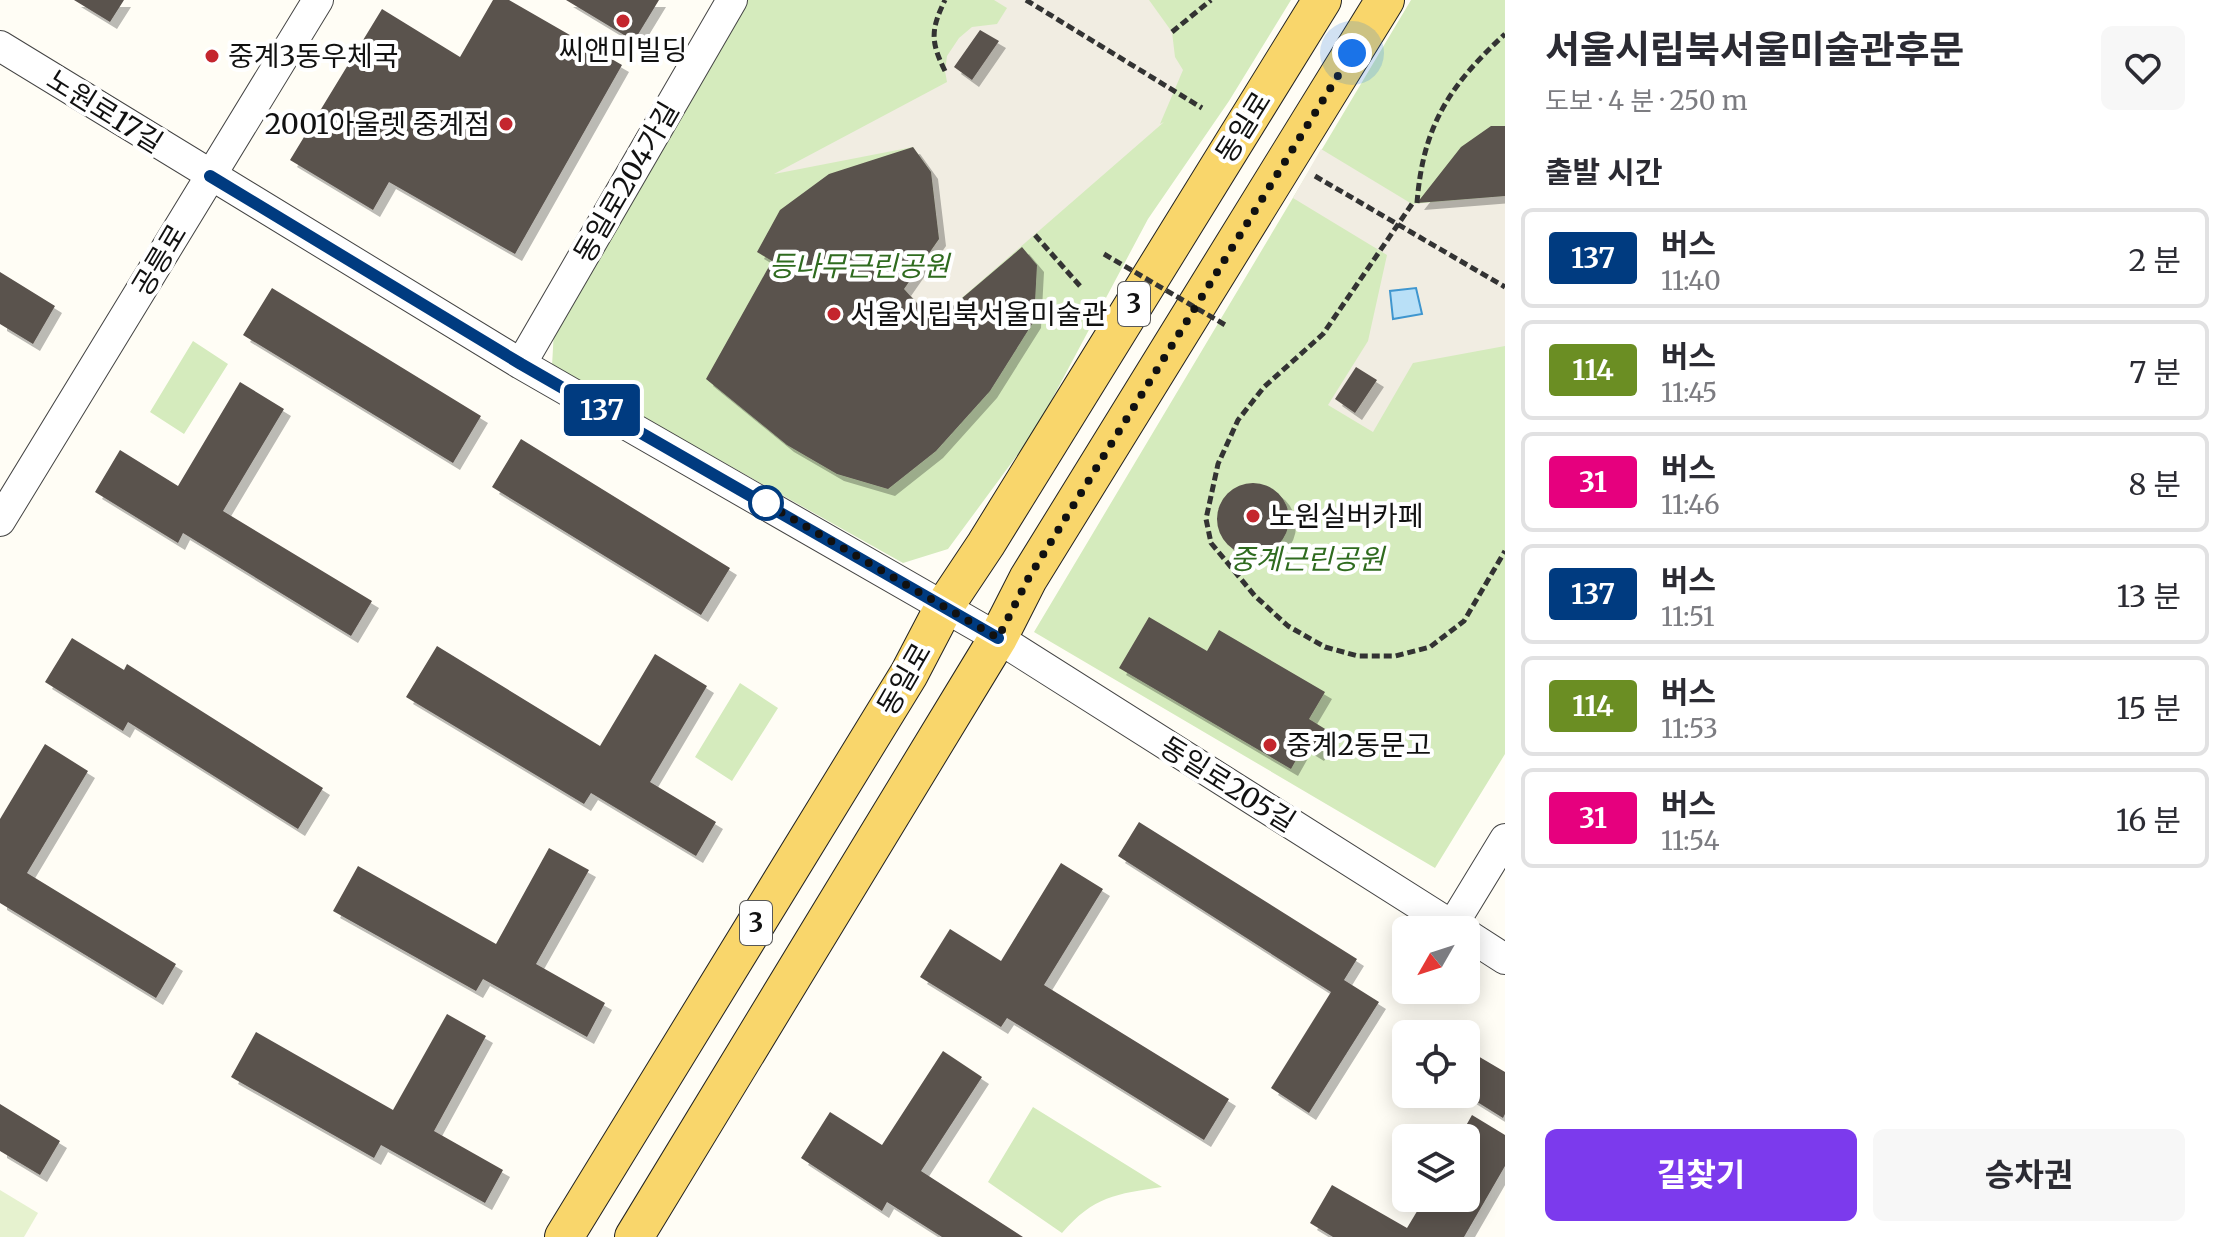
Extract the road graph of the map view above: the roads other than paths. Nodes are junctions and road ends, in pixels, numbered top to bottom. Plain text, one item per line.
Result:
1 (318, 0) edge
2 (732, 0) edge
3 (1322, 0) edge
4 (1385, 0) edge
5 (0, 46) edge
6 (210, 176) junction
7 (521, 364) junction
8 (0, 521) edge
9 (944, 607) junction
10 (998, 638) junction
11 (1505, 839) edge
12 (1437, 916) edge
13 (1466, 916) edge
14 (1480, 943) edge
15 (1505, 959) edge
16 (564, 1237) edge
17 (634, 1237) edge

1 - 6 street, 공릉로
2 - 7 street, 동일로204가길
3 - 9 main road, 동일로 / 3
4 - 10 main road, 동일로 / 3
5 - 6 street, 노원로17길
6 - 7 street, 노원로17길
6 - 8 street, 공릉로
7 - 9 street, 동일로205길
9 - 10 street, 동일로205길
9 - 16 main road, 동일로 / 3
10 - 12 street, 동일로205길
10 - 17 main road, 동일로 / 3
11 - 13 street
14 - 15 street, 동일로205길

